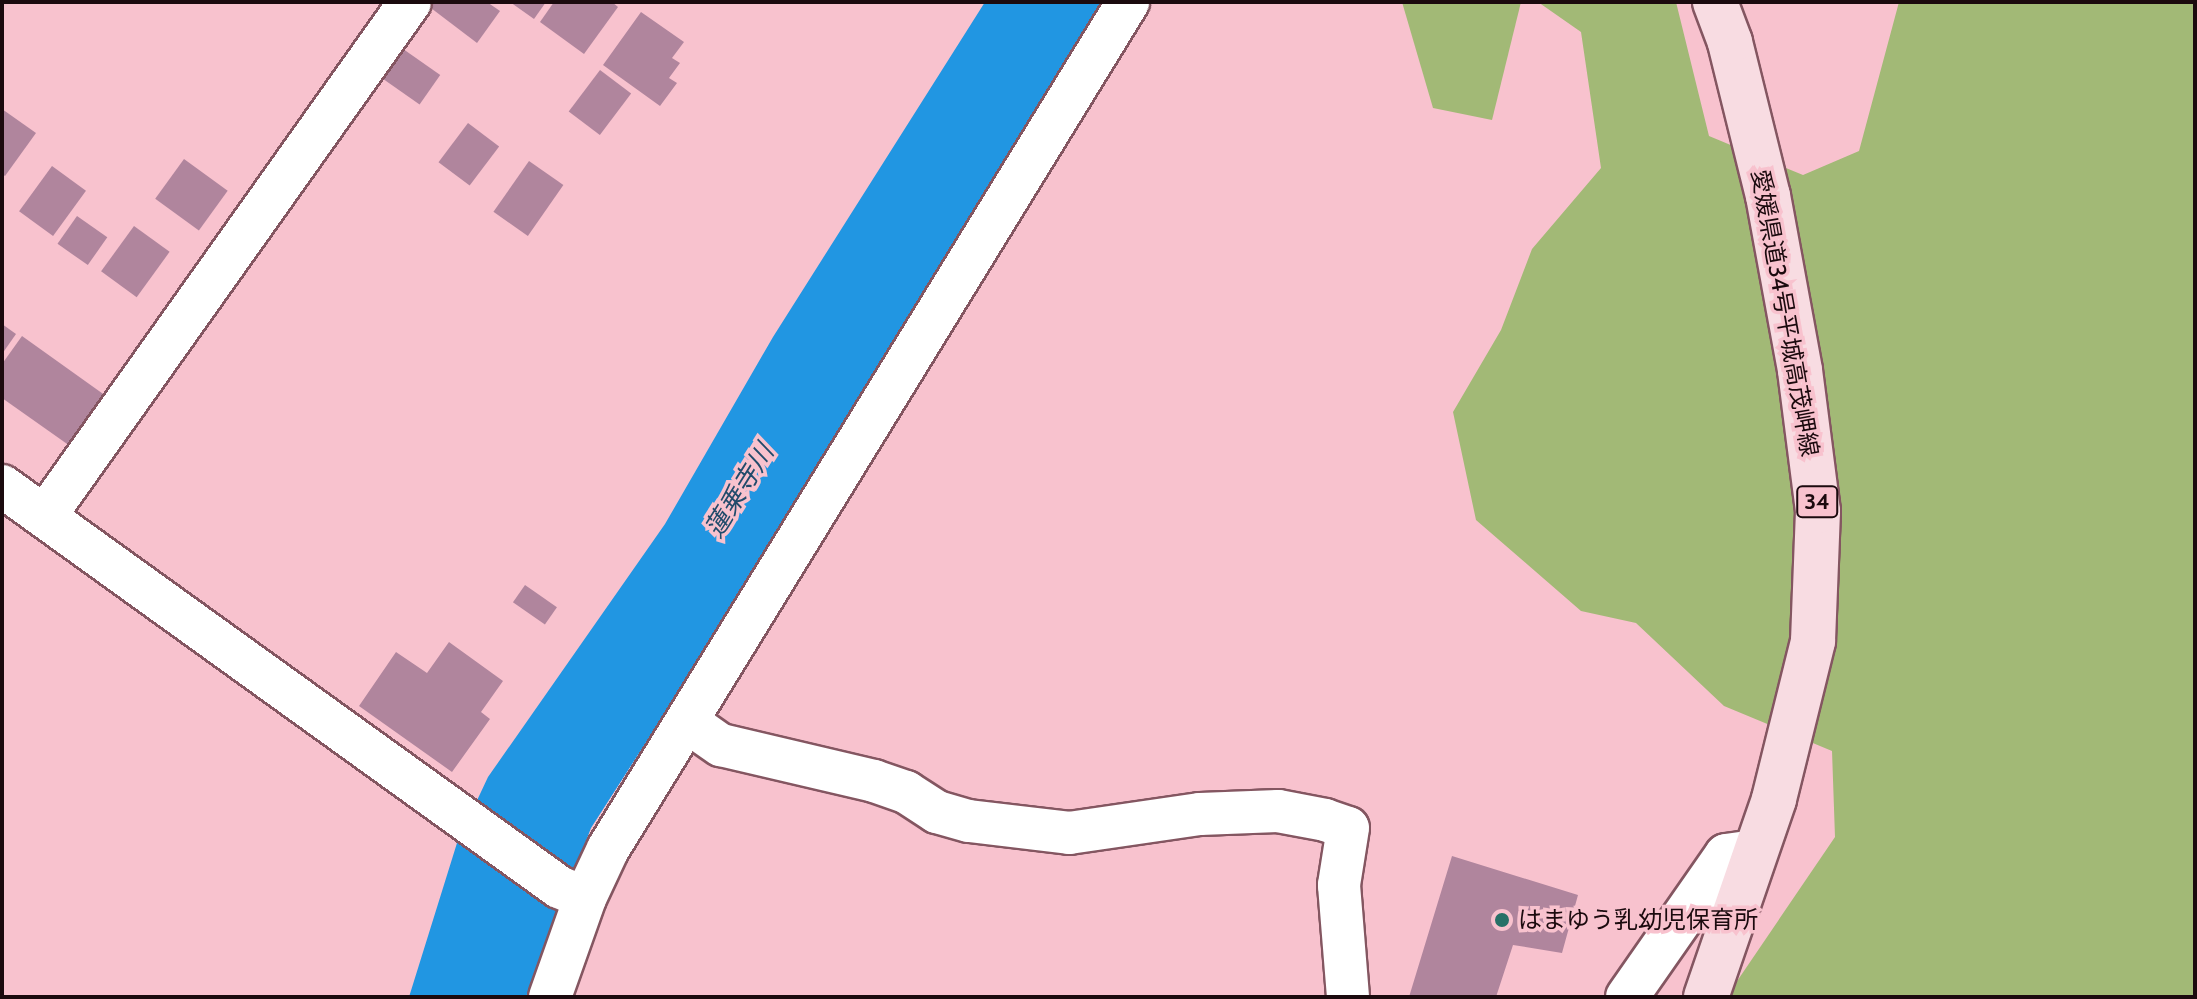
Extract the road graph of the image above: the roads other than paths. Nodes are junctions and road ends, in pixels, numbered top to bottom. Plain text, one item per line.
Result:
1 (410, 2) edge
2 (1128, 2) edge
3 (1715, 2) edge
4 (2, 486) edge
5 (45, 516) junction
6 (689, 723) junction
7 (1755, 851) junction
8 (572, 892) junction
9 (550, 997) edge
10 (1348, 997) edge
11 (1627, 997) edge
12 (1706, 997) edge

1 - 5 street
2 - 6 street
3 - 7 main road, 愛媛県道34号平城高茂岬線 / 34
4 - 5 street
5 - 8 street
6 - 8 street
6 - 10 street
7 - 11 street
7 - 12 main road, 愛媛県道34号平城高茂岬線 / 34
8 - 9 street

